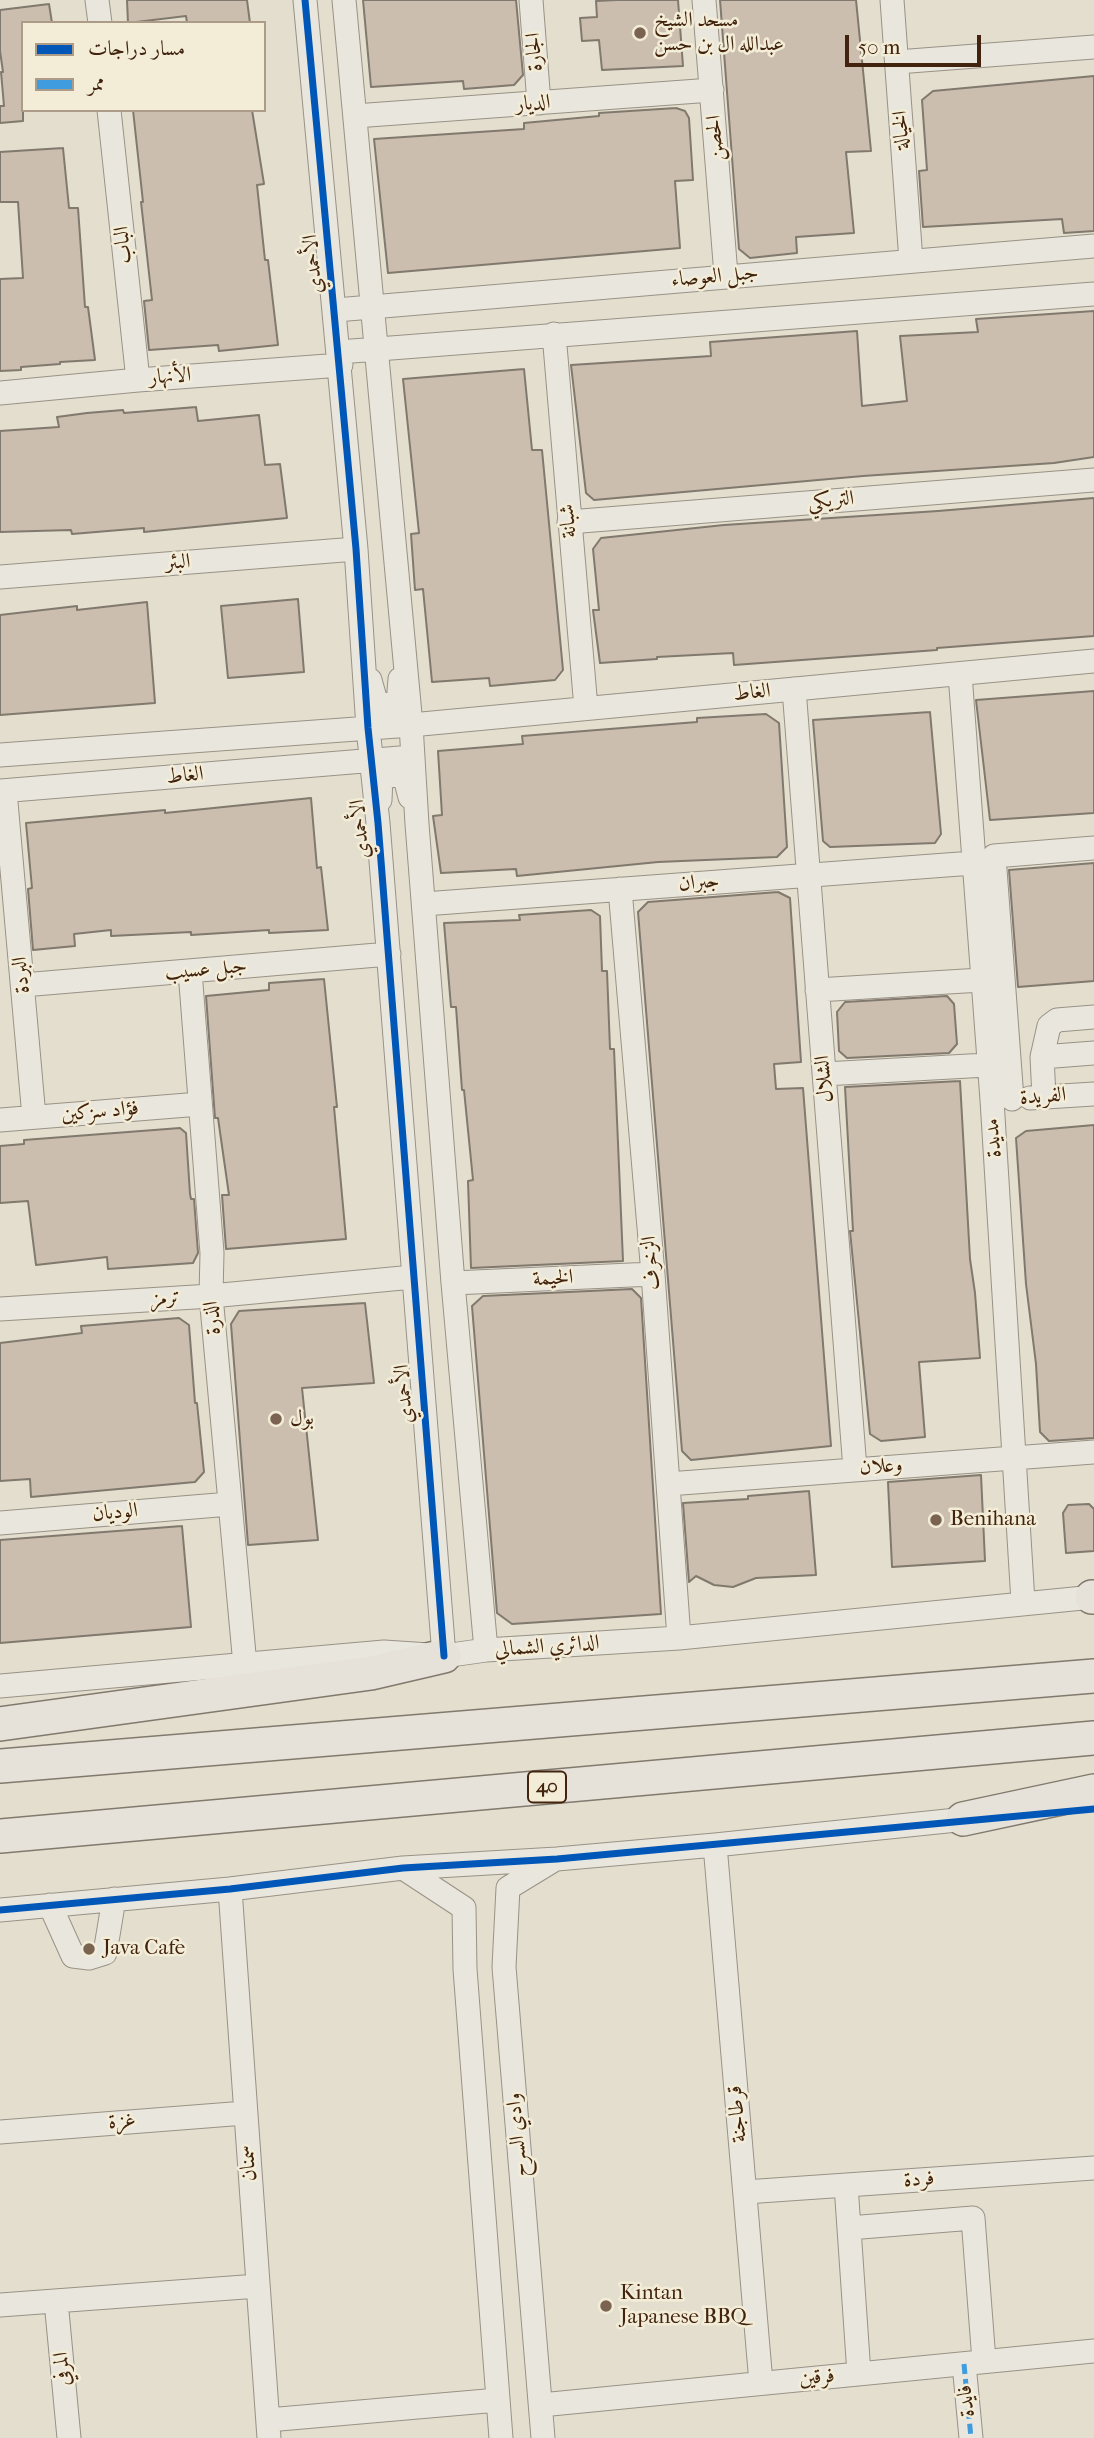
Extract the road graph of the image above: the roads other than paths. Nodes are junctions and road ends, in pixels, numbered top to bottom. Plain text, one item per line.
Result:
1 (97, 0) edge
2 (305, 0) edge
3 (344, 0) edge
4 (531, 0) edge
5 (704, 0) edge
6 (892, 0) edge
7 (100, 21) edge
8 (1094, 47) edge
9 (897, 62) junction
10 (712, 90) junction
11 (540, 103) junction
12 (109, 112) edge
13 (355, 116) junction
14 (1094, 246) edge
15 (911, 261) junction
16 (726, 275) junction
17 (1094, 294) edge
18 (371, 307) junction
19 (336, 310) junction
20 (554, 334) junction
21 (375, 349) junction
22 (340, 359) junction
23 (138, 380) junction
24 (0, 393) edge
25 (1094, 480) edge
26 (569, 522) junction
27 (356, 549) junction
28 (0, 576) edge
29 (404, 650) junction
30 (363, 653) junction
31 (1094, 661) edge
32 (960, 674) junction
33 (794, 689) junction
34 (586, 708) junction
35 (411, 725) junction
36 (368, 728) junction
37 (0, 755) edge
38 (412, 757) junction
39 (371, 761) junction
40 (3, 791) edge
41 (378, 823) junction
42 (416, 824) junction
43 (1094, 848) edge
44 (973, 863) junction
45 (809, 873) junction
46 (620, 889) junction
47 (424, 904) junction
48 (389, 954) junction
49 (190, 971) junction
50 (981, 979) junction
51 (23, 985) junction
52 (817, 990) junction
53 (1094, 1017) edge
54 (1094, 1053) edge
55 (1042, 1057) junction
56 (988, 1065) junction
57 (824, 1074) junction
58 (1094, 1094) edge
59 (1044, 1097) junction
60 (1002, 1100) junction
61 (200, 1104) junction
62 (34, 1117) junction
63 (0, 1120) edge
64 (653, 1274) junction
65 (413, 1277) junction
66 (453, 1283) junction
67 (211, 1296) junction
68 (0, 1309) edge
69 (1094, 1452) edge
70 (1015, 1457) junction
71 (855, 1469) junction
72 (668, 1484) junction
73 (230, 1504) junction
74 (0, 1522) edge
75 (1093, 1597) edge
76 (1023, 1602) junction
77 (679, 1638) junction
78 (485, 1650) junction
79 (444, 1656) junction
80 (246, 1665) junction
81 (1094, 1676) edge
82 (0, 1686) edge
83 (0, 1724) edge
84 (1094, 1738) edge
85 (0, 1766) edge
86 (1094, 1791) edge
87 (1094, 1809) edge
88 (963, 1819) junction
89 (0, 1836) edge
90 (715, 1845) junction
91 (556, 1859) junction
92 (403, 1868) junction
93 (230, 1889) junction
94 (114, 1899) junction
95 (50, 1905) junction
96 (0, 1910) edge
97 (504, 1968) junction
98 (465, 1969) junction
99 (245, 2113) junction
100 (0, 2132) edge
101 (1094, 2168) edge
102 (846, 2186) junction
103 (745, 2192) junction
104 (849, 2228) junction
105 (258, 2286) junction
106 (56, 2301) junction
107 (0, 2305) edge
108 (1094, 2351) edge
109 (974, 2362) junction
110 (859, 2374) junction
111 (761, 2383) junction
112 (498, 2400) junction
113 (541, 2405) junction
114 (268, 2429) edge
115 (69, 2438) edge
116 (501, 2438) edge
117 (543, 2438) edge
118 (971, 2438) edge

1 - 7 street
2 - 19 street, الأحمدي
3 - 13 street
4 - 11 street, الجارة
5 - 10 street, الحصن
6 - 9 street, الخيالة
8 - 9 street
9 - 15 street, الخيالة
10 - 11 street, الديار
10 - 16 street, الحصن
11 - 13 street, الديار
12 - 23 street, الباب
13 - 18 street
14 - 15 street, جبل العوصاء
15 - 16 street, جبل العوصاء
16 - 18 street, جبل العوصاء
17 - 20 street
18 - 19 street, جبل العوصاء
18 - 21 street
19 - 22 street, الأحمدي
20 - 21 street
20 - 26 street, شبانة
21 - 22 street
21 - 29 street
22 - 23 street, الأنهار
22 - 27 street, الأحمدي
23 - 24 street, الأنهار
25 - 26 street, التريكي
26 - 34 street, شبانة
27 - 28 street, البئر
27 - 30 street, الأحمدي
29 - 30 street
29 - 35 street
30 - 36 street, الأحمدي
31 - 32 street, الغاط
32 - 33 street, الغاط
32 - 44 street, مديدة
33 - 34 street, الغاط
33 - 45 street, الشلال
34 - 35 street, الغاط
35 - 36 street, الغاط
35 - 38 street
36 - 37 street, الغاط
36 - 39 street, الأحمدي
38 - 39 street, الغاط
38 - 42 street
39 - 40 street, الغاط
39 - 41 street, الأحمدي
40 - 51 street, البردة
41 - 42 street
41 - 48 street, الأحمدي
42 - 47 street
43 - 60 street
44 - 45 street, جبران
44 - 50 street, مديدة
45 - 46 street, جبران
45 - 52 street, الشلال
46 - 47 street, جبران
46 - 64 street, الزخرف
47 - 66 street
48 - 49 street, جبل عسيب
48 - 65 street, الأحمدي
49 - 51 street, جبل عسيب
49 - 61 street, الذرة
50 - 52 street
50 - 56 street, مديدة
51 - 62 street, البردة
52 - 57 street, الشلال
53 - 55 street
54 - 55 street
55 - 59 street
56 - 57 street
56 - 60 street, مديدة
57 - 71 street, الشلال
58 - 59 street, الفريدة
59 - 60 street, الفريدة
60 - 70 street, مديدة
61 - 62 street, فؤاد سزكين
61 - 67 street, الذرة
62 - 63 street, فؤاد سزكين
64 - 66 street, الخيمة
64 - 72 street, الزخرف
65 - 67 street, ترمز
65 - 79 street, الأحمدي
66 - 78 street
67 - 68 street, ترمز
67 - 73 street, الذرة
69 - 70 street, وعلان
70 - 71 street, وعلان
70 - 76 street, مديدة
71 - 72 street, وعلان
72 - 77 street, الزخرف
73 - 74 street, الوديان
73 - 80 street, الذرة
75 - 76 street, الدائري الشمالي
76 - 77 street, الدائري الشمالي
77 - 78 street, الدائري الشمالي
78 - 79 street, الدائري الشمالي
79 - 80 street, الدائري الشمالي
79 - 83 highway
80 - 82 street, الدائري الشمالي
81 - 85 highway
84 - 89 highway, 40
86 - 88 highway
87 - 88 street
88 - 90 street
90 - 91 street
90 - 103 street, قرطاجنة
91 - 92 street
91 - 97 street, وادي السرح
92 - 93 street
92 - 98 street, وادي السرح
93 - 94 street
93 - 99 street, سمنان
94 - 95 street
94 - 95 street
95 - 96 street
97 - 98 street
97 - 113 street, وادي السرح
98 - 112 street, وادي السرح
99 - 100 street, غزة
99 - 105 street, سمنان
101 - 102 street, فردة
102 - 103 street, فردة
102 - 104 street
103 - 111 street, قرطاجنة
104 - 109 street, فايدة
104 - 110 street
105 - 106 street
105 - 114 street, سمنان
106 - 107 street
106 - 115 street, المرفي
108 - 109 street, فرقين
109 - 110 street, فرقين
109 - 118 street, فايدة
110 - 111 street, فرقين
111 - 113 street, فرقين
112 - 114 street
112 - 116 street, وادي السرح
113 - 117 street, وادي السرح

